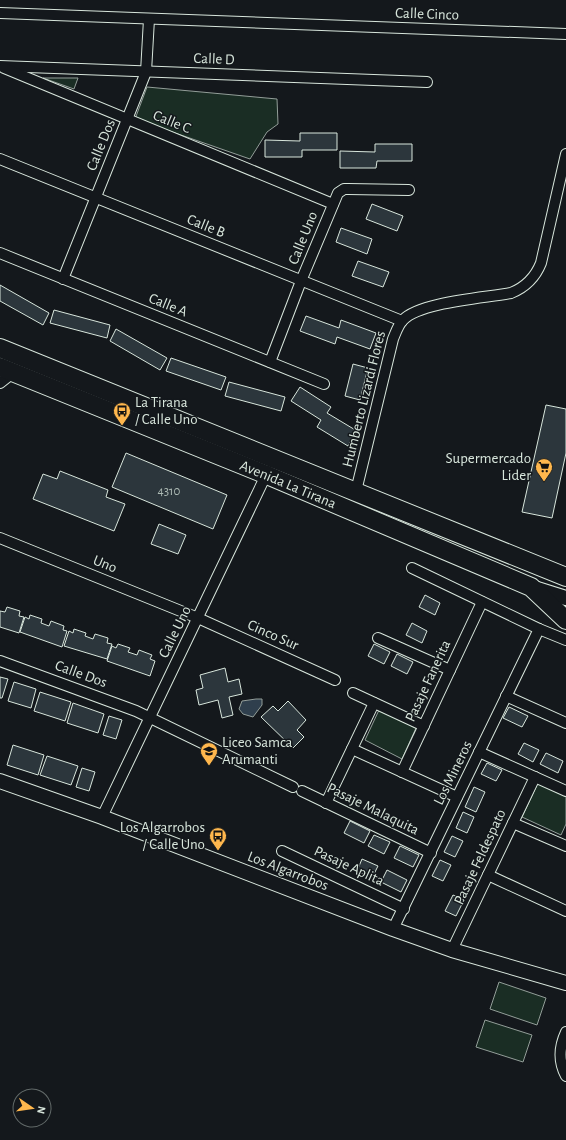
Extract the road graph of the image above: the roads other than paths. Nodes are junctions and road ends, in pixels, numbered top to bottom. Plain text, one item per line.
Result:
1 (0, 13) edge
2 (149, 19) junction
3 (566, 34) edge
4 (0, 66) edge
5 (146, 72) junction
6 (427, 82) dead end
7 (127, 120) junction
8 (566, 154) edge
9 (0, 159) edge
10 (409, 190) dead end
11 (96, 198) junction
12 (333, 204) junction
13 (0, 254) edge
14 (63, 279) junction
15 (301, 281) junction
16 (402, 321) junction
17 (270, 362) junction
18 (4, 364) edge
19 (324, 384) dead end
20 (275, 458) junction
21 (267, 475) junction
22 (356, 491) junction
23 (0, 538) edge
24 (412, 568) dead end
25 (566, 577) edge
26 (531, 587) junction
27 (566, 598) edge
28 (482, 602) junction
29 (198, 618) junction
30 (566, 620) edge
31 (539, 629) junction
32 (378, 638) dead end
33 (566, 640) edge
34 (0, 661) edge
35 (450, 670) junction
36 (335, 680) dead end
37 (352, 693) dead end
38 (506, 696) junction
39 (374, 703) junction
40 (150, 718) junction
41 (566, 722) edge
42 (424, 726) junction
43 (352, 749) junction
44 (479, 752) junction
45 (402, 772) junction
46 (534, 777) junction
47 (0, 781) edge
48 (298, 789) joint
49 (566, 791) edge
50 (457, 797) junction
51 (326, 803) junction
52 (102, 817) junction
53 (513, 823) junction
54 (565, 842) edge
55 (282, 851) dead end
56 (430, 853) junction
57 (488, 874) junction
58 (404, 909) junction
59 (566, 911) edge
60 (394, 930) junction
61 (452, 950) junction
62 (566, 983) edge
63 (566, 1032) edge
64 (566, 1076) edge

1 - 2 street, Calle Cinco
2 - 3 street, Calle Cinco
2 - 5 street, Calle Dos
4 - 5 street, Calle D
4 - 7 street, Calle C
5 - 6 street, Calle D
5 - 7 street, Calle Dos
7 - 11 street, Calle Dos
7 - 12 street, Calle C
8 - 16 street, Humberto Lizardi Flores
9 - 11 street, Calle B
10 - 12 street, Calle Uno
11 - 14 street, Calle Dos
11 - 15 street, Calle B
12 - 15 street, Calle Uno
13 - 14 street, Calle A
14 - 17 street, Calle A
15 - 16 street, Calle B
15 - 17 street, Calle Uno
16 - 22 street, Humberto Lizardi Flores
17 - 19 street, Calle A
18 - 20 highway, Avenida La Tirana
18 - 21 highway, Avenida La Tirana
20 - 21 street, Calle Uno
20 - 22 highway, Avenida La Tirana
21 - 26 highway, Avenida La Tirana
21 - 29 street, Calle Uno
22 - 25 highway, Avenida La Tirana
23 - 29 street, Uno
24 - 28 street
26 - 27 street
26 - 30 highway, Avenida La Tirana
28 - 31 street
28 - 35 street, Pasaje Fanerita
29 - 36 street, Cinco Sur
29 - 40 street, Calle Uno
31 - 33 street
31 - 38 street, Los Mineros
32 - 35 street
34 - 40 street, Calle Dos
35 - 42 street, Pasaje Fanerita
37 - 39 street
38 - 41 street
38 - 44 street, Los Mineros
39 - 42 street
39 - 43 street
40 - 48 street, Calle Dos
40 - 52 street, Calle Uno
42 - 45 street, Pasaje Fanerita
43 - 45 street
43 - 51 street
44 - 46 street
44 - 50 street, Los Mineros
45 - 50 street
46 - 49 street
46 - 53 street, Pasaje Feldespato
47 - 52 street, Los Algarrobos
48 - 51 street, Pasaje Malaquita
50 - 56 street, Los Mineros
51 - 56 street, Pasaje Malaquita
52 - 60 street, Los Algarrobos
53 - 54 street
53 - 57 street, Pasaje Feldespato
55 - 58 street, Pasaje Aplita
56 - 58 street, Los Mineros
57 - 59 street
57 - 61 street, Pasaje Feldespato
58 - 60 street, Los Mineros
60 - 61 street, Los Algarrobos
61 - 62 street, Los Algarrobos
63 - 64 street

